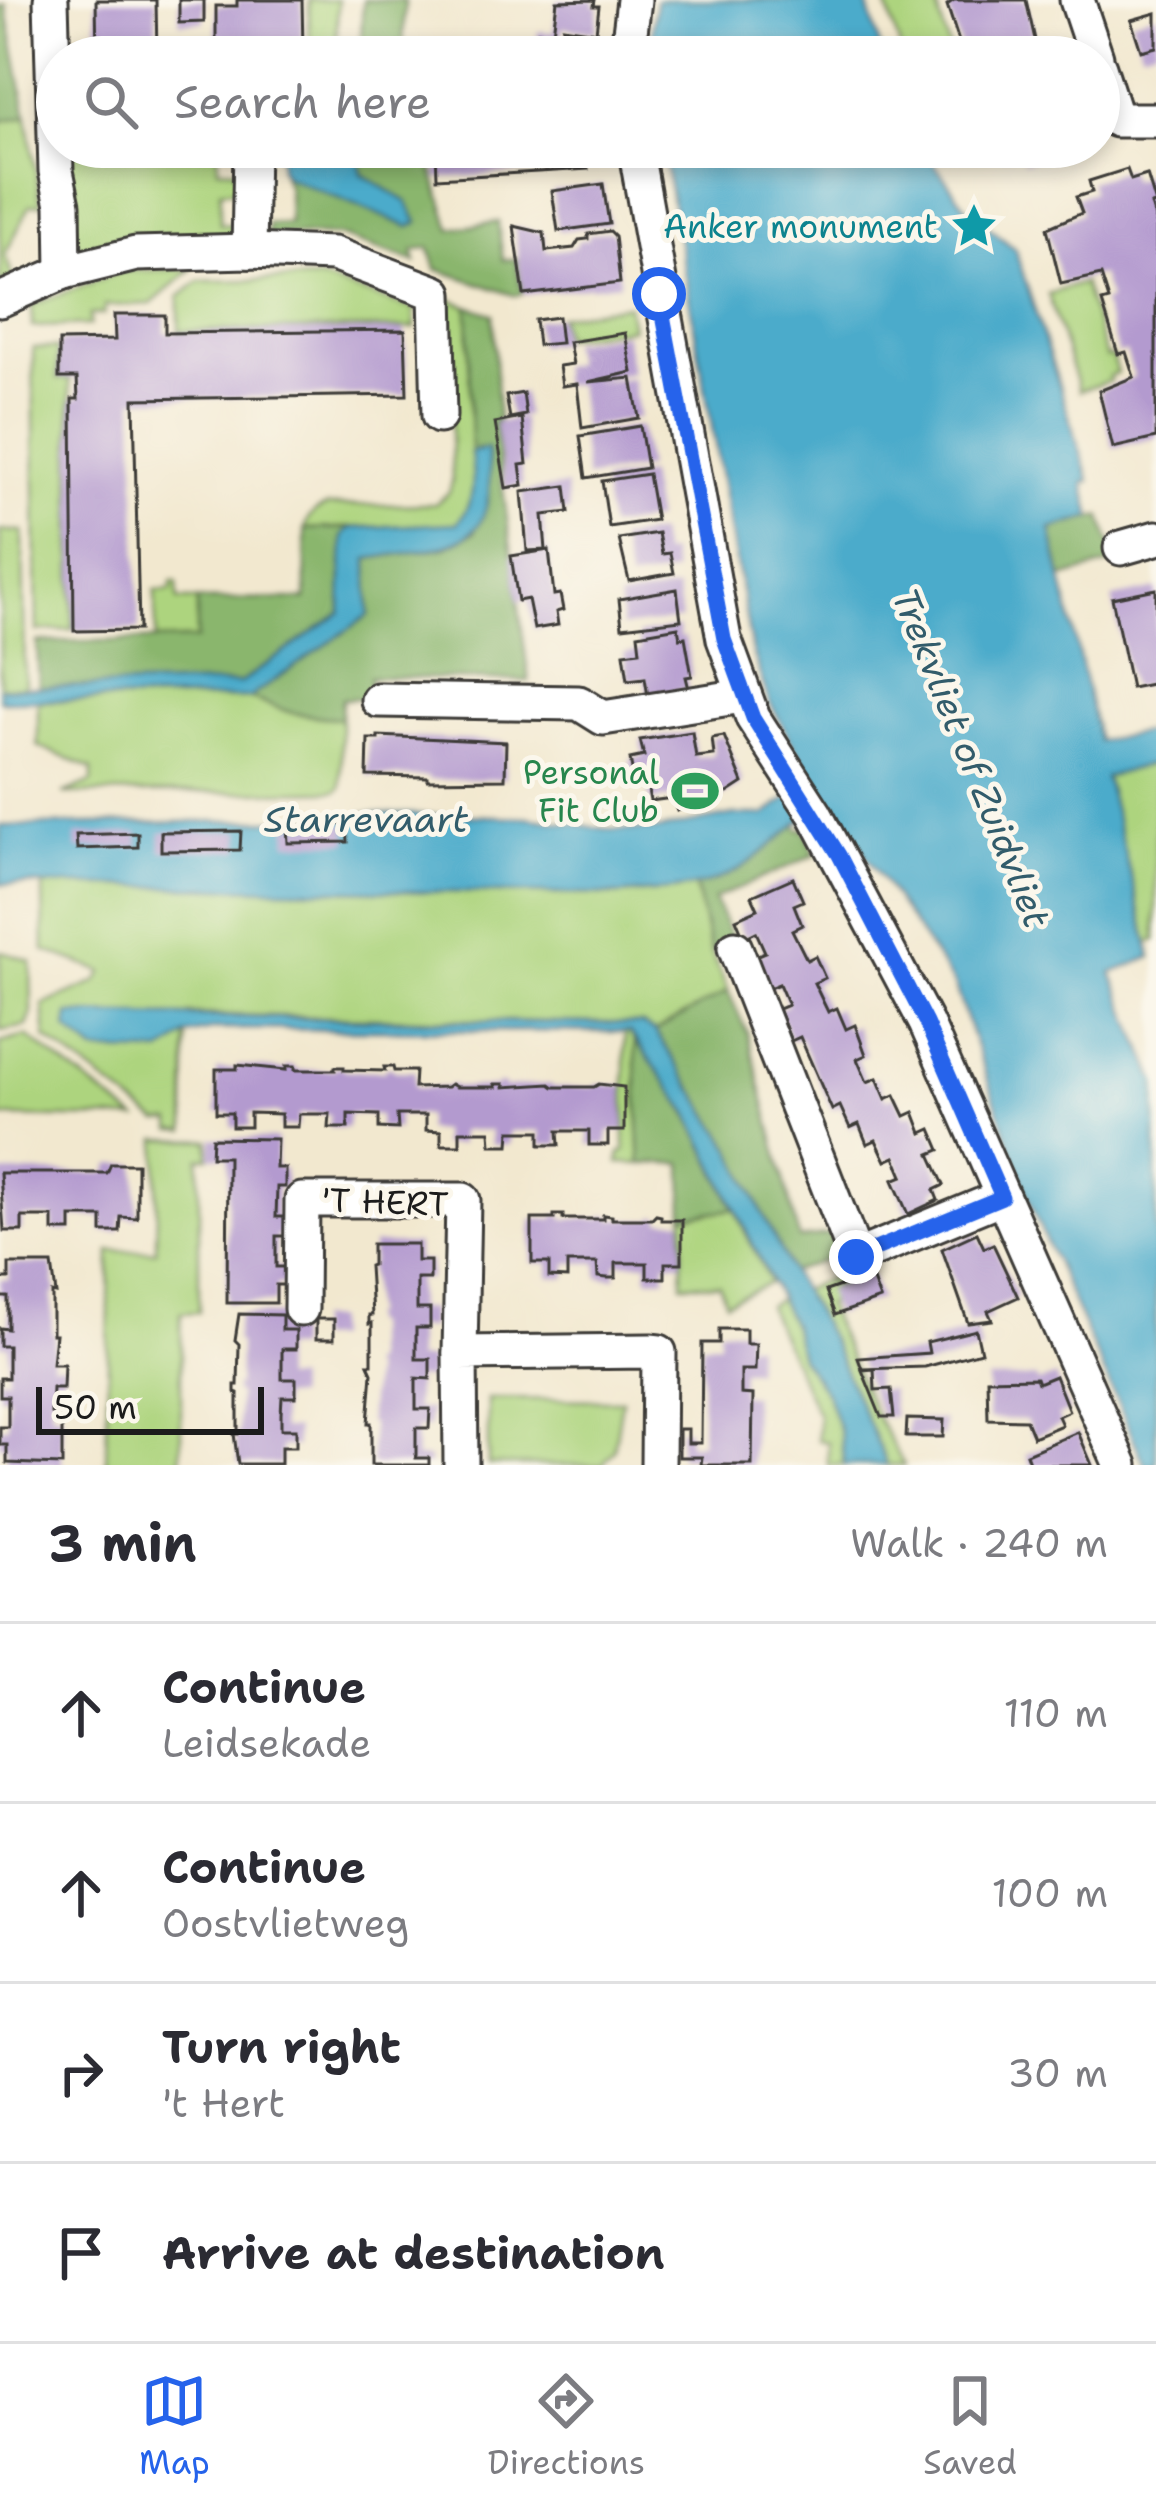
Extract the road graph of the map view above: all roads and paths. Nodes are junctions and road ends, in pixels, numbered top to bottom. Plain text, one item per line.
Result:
1 (51, 0) edge
2 (634, 0) edge
3 (1077, 0) edge
4 (52, 36) edge
5 (630, 36) edge
6 (1089, 36) edge
7 (1120, 120) edge
8 (1156, 120) edge
9 (59, 168) edge
10 (251, 168) edge
11 (639, 168) edge
12 (249, 250) junction
13 (64, 272) junction
14 (0, 301) edge
15 (439, 416) dead end
16 (1156, 538) edge
17 (1121, 548) dead end
18 (743, 696) junction
19 (378, 700) dead end
20 (735, 948) dead end
21 (1002, 1197) junction
22 (301, 1310) dead end
23 (460, 1352) junction
24 (461, 1465) edge
25 (658, 1465) edge
26 (1121, 1465) edge

1 - 4 street
2 - 5 street
3 - 6 street
7 - 8 street
9 - 13 street
10 - 12 street
11 - 18 street
12 - 13 street
12 - 15 street
13 - 14 street
16 - 17 street
18 - 19 street
18 - 21 street
20 - 21 street
21 - 26 street
22 - 23 street, 'T HERT
23 - 24 street, 'T HERT
23 - 25 street

